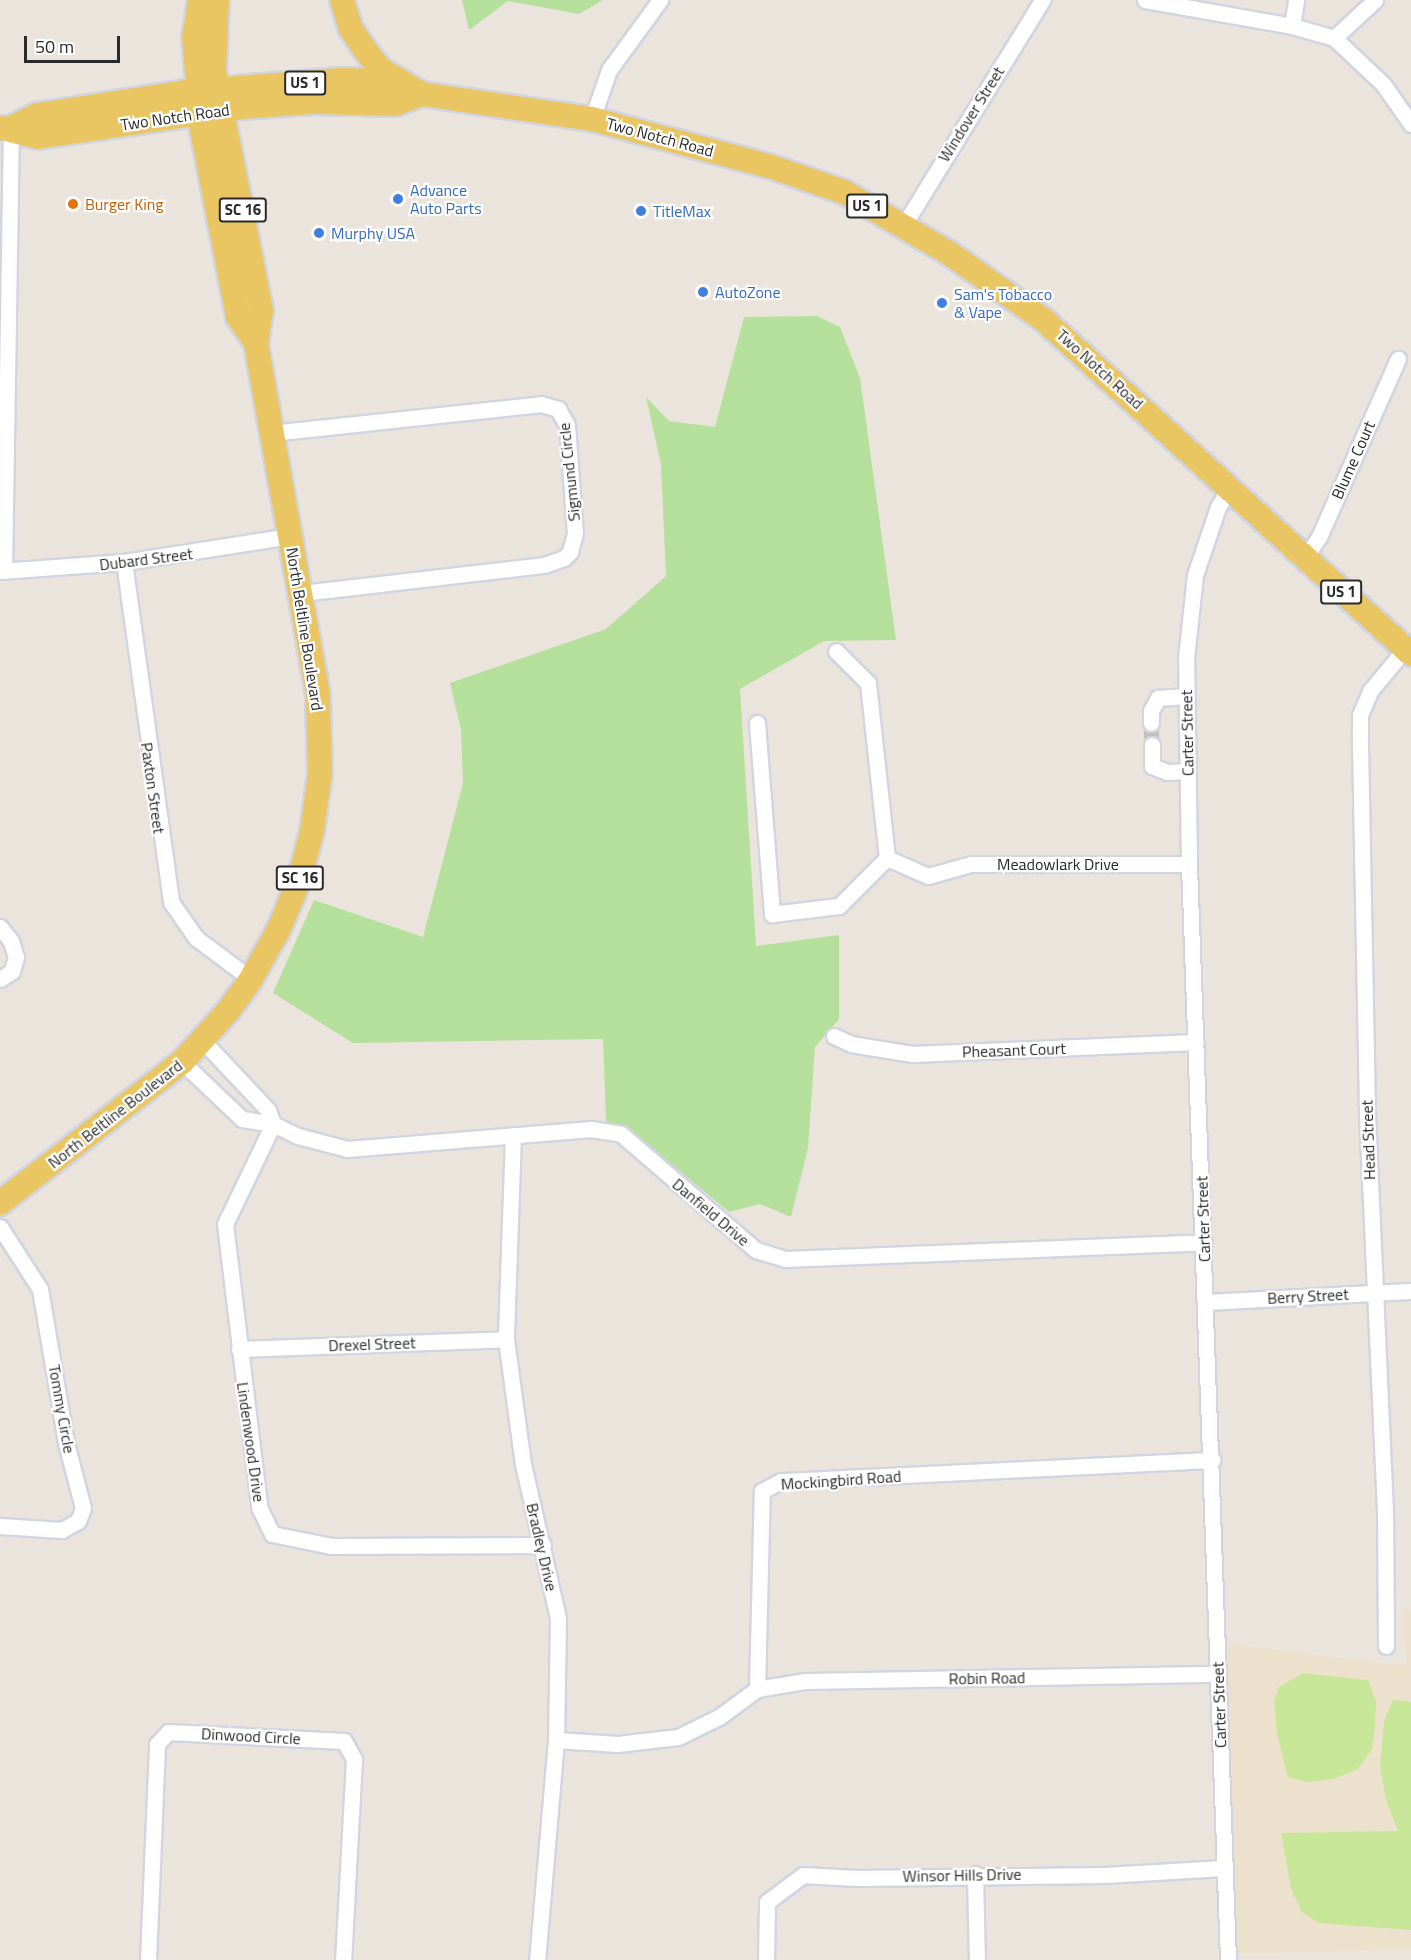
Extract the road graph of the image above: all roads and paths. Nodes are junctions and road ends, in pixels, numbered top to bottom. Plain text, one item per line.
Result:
1 (200, 0) edge
2 (217, 0) edge
3 (342, 0) edge
4 (660, 0) edge
5 (1042, 0) edge
6 (1145, 0) edge
7 (1296, 0) edge
8 (1375, 0) edge
9 (1292, 26) junction
10 (351, 29) junction
11 (1334, 38) junction
12 (354, 79) junction
13 (400, 81) junction
14 (422, 94) junction
15 (210, 101) junction
16 (592, 119) junction
17 (1411, 124) edge
18 (5, 128) edge
19 (902, 228) junction
20 (1398, 359) dead end
21 (271, 433) junction
22 (1231, 486) junction
23 (290, 536) junction
24 (1304, 560) junction
25 (124, 562) junction
26 (2, 571) edge
27 (301, 592) junction
28 (836, 651) dead end
29 (1408, 651) edge
30 (1187, 696) junction
31 (757, 723) dead end
32 (1151, 723) tunnel mouth
33 (1152, 745) tunnel mouth
34 (1188, 771) junction
35 (887, 858) junction
36 (1189, 864) junction
37 (0, 927) edge
38 (0, 979) edge
39 (251, 979) junction
40 (834, 1036) dead end
41 (202, 1041) junction
42 (1196, 1042) junction
43 (182, 1062) junction
44 (273, 1124) junction
45 (513, 1135) junction
46 (0, 1203) edge
47 (0, 1227) edge
48 (1203, 1242) junction
49 (1411, 1292) edge
50 (1374, 1293) junction
51 (1205, 1302) junction
52 (506, 1339) junction
53 (238, 1349) junction
54 (1212, 1460) junction
55 (0, 1526) edge
56 (543, 1545) junction
57 (1386, 1646) dead end
58 (1218, 1674) junction
59 (757, 1689) junction
60 (556, 1740) junction
61 (1224, 1868) junction
62 (975, 1874) junction
63 (148, 1960) edge
64 (343, 1960) edge
65 (537, 1960) edge
66 (766, 1960) edge
67 (977, 1960) edge
68 (1228, 1960) edge

1 - 15 main road
2 - 15 main road
3 - 10 main road
4 - 16 street
5 - 19 street, Windover Street
6 - 9 street
7 - 9 street
8 - 11 street
9 - 11 street
10 - 12 main road
10 - 13 main road
11 - 17 street
12 - 13 main road, Two Notch Road / US 1
12 - 15 main road, Two Notch Road / US 1
13 - 14 main road, Two Notch Road / US 1
14 - 15 main road, Two Notch Road
14 - 16 main road, Two Notch Road / US 1
15 - 18 main road, Two Notch Road / US 1
15 - 21 main road, North Beltline Boulevard / SC 16
16 - 19 main road, Two Notch Road / US 1
18 - 26 street
19 - 22 main road, Two Notch Road / US 1
20 - 24 street, Blume Court
21 - 23 main road, North Beltline Boulevard / SC 16
21 - 27 street, Sigmund Circle
22 - 24 main road, Two Notch Road / US 1
22 - 30 street, Carter Street
23 - 25 street, Dubard Street
23 - 27 main road, North Beltline Boulevard / SC 16
24 - 29 main road, Two Notch Road / US 1
25 - 26 street, Dubard Street
25 - 39 street, Paxton Street
27 - 39 main road, North Beltline Boulevard / SC 16
28 - 35 street
29 - 50 street, Head Street
30 - 32 street
30 - 34 street, Carter Street
31 - 35 street
33 - 34 street
34 - 36 street, Carter Street
35 - 36 street, Meadowlark Drive
36 - 42 street, Carter Street
37 - 38 street
39 - 41 main road, North Beltline Boulevard / SC 16
40 - 42 street, Pheasant Court
41 - 43 main road, North Beltline Boulevard / SC 16
41 - 44 street
42 - 48 street, Carter Street
43 - 44 street, Danfield Drive
43 - 46 main road, North Beltline Boulevard / SC 16
44 - 45 street, Danfield Drive
44 - 53 street, Lindenwood Drive
45 - 48 street, Danfield Drive
45 - 52 street, Bradley Drive
47 - 55 street, Tommy Circle
48 - 51 street, Carter Street
49 - 50 street, Berry Street
50 - 51 street, Berry Street
50 - 57 street, Head Street
51 - 54 street, Carter Street
52 - 53 street, Drexel Street
52 - 56 street, Bradley Drive
53 - 56 street, Lindenwood Drive
54 - 58 street, Carter Street
54 - 59 street, Mockingbird Road
56 - 60 street, Bradley Drive
58 - 59 street, Robin Road
58 - 61 street, Carter Street
59 - 60 street
60 - 65 street, Bradley Drive
61 - 62 street, Winsor Hills Drive
61 - 68 street, Carter Street
62 - 66 street, Winsor Hills Drive
62 - 67 street
63 - 64 street, Dinwood Circle

